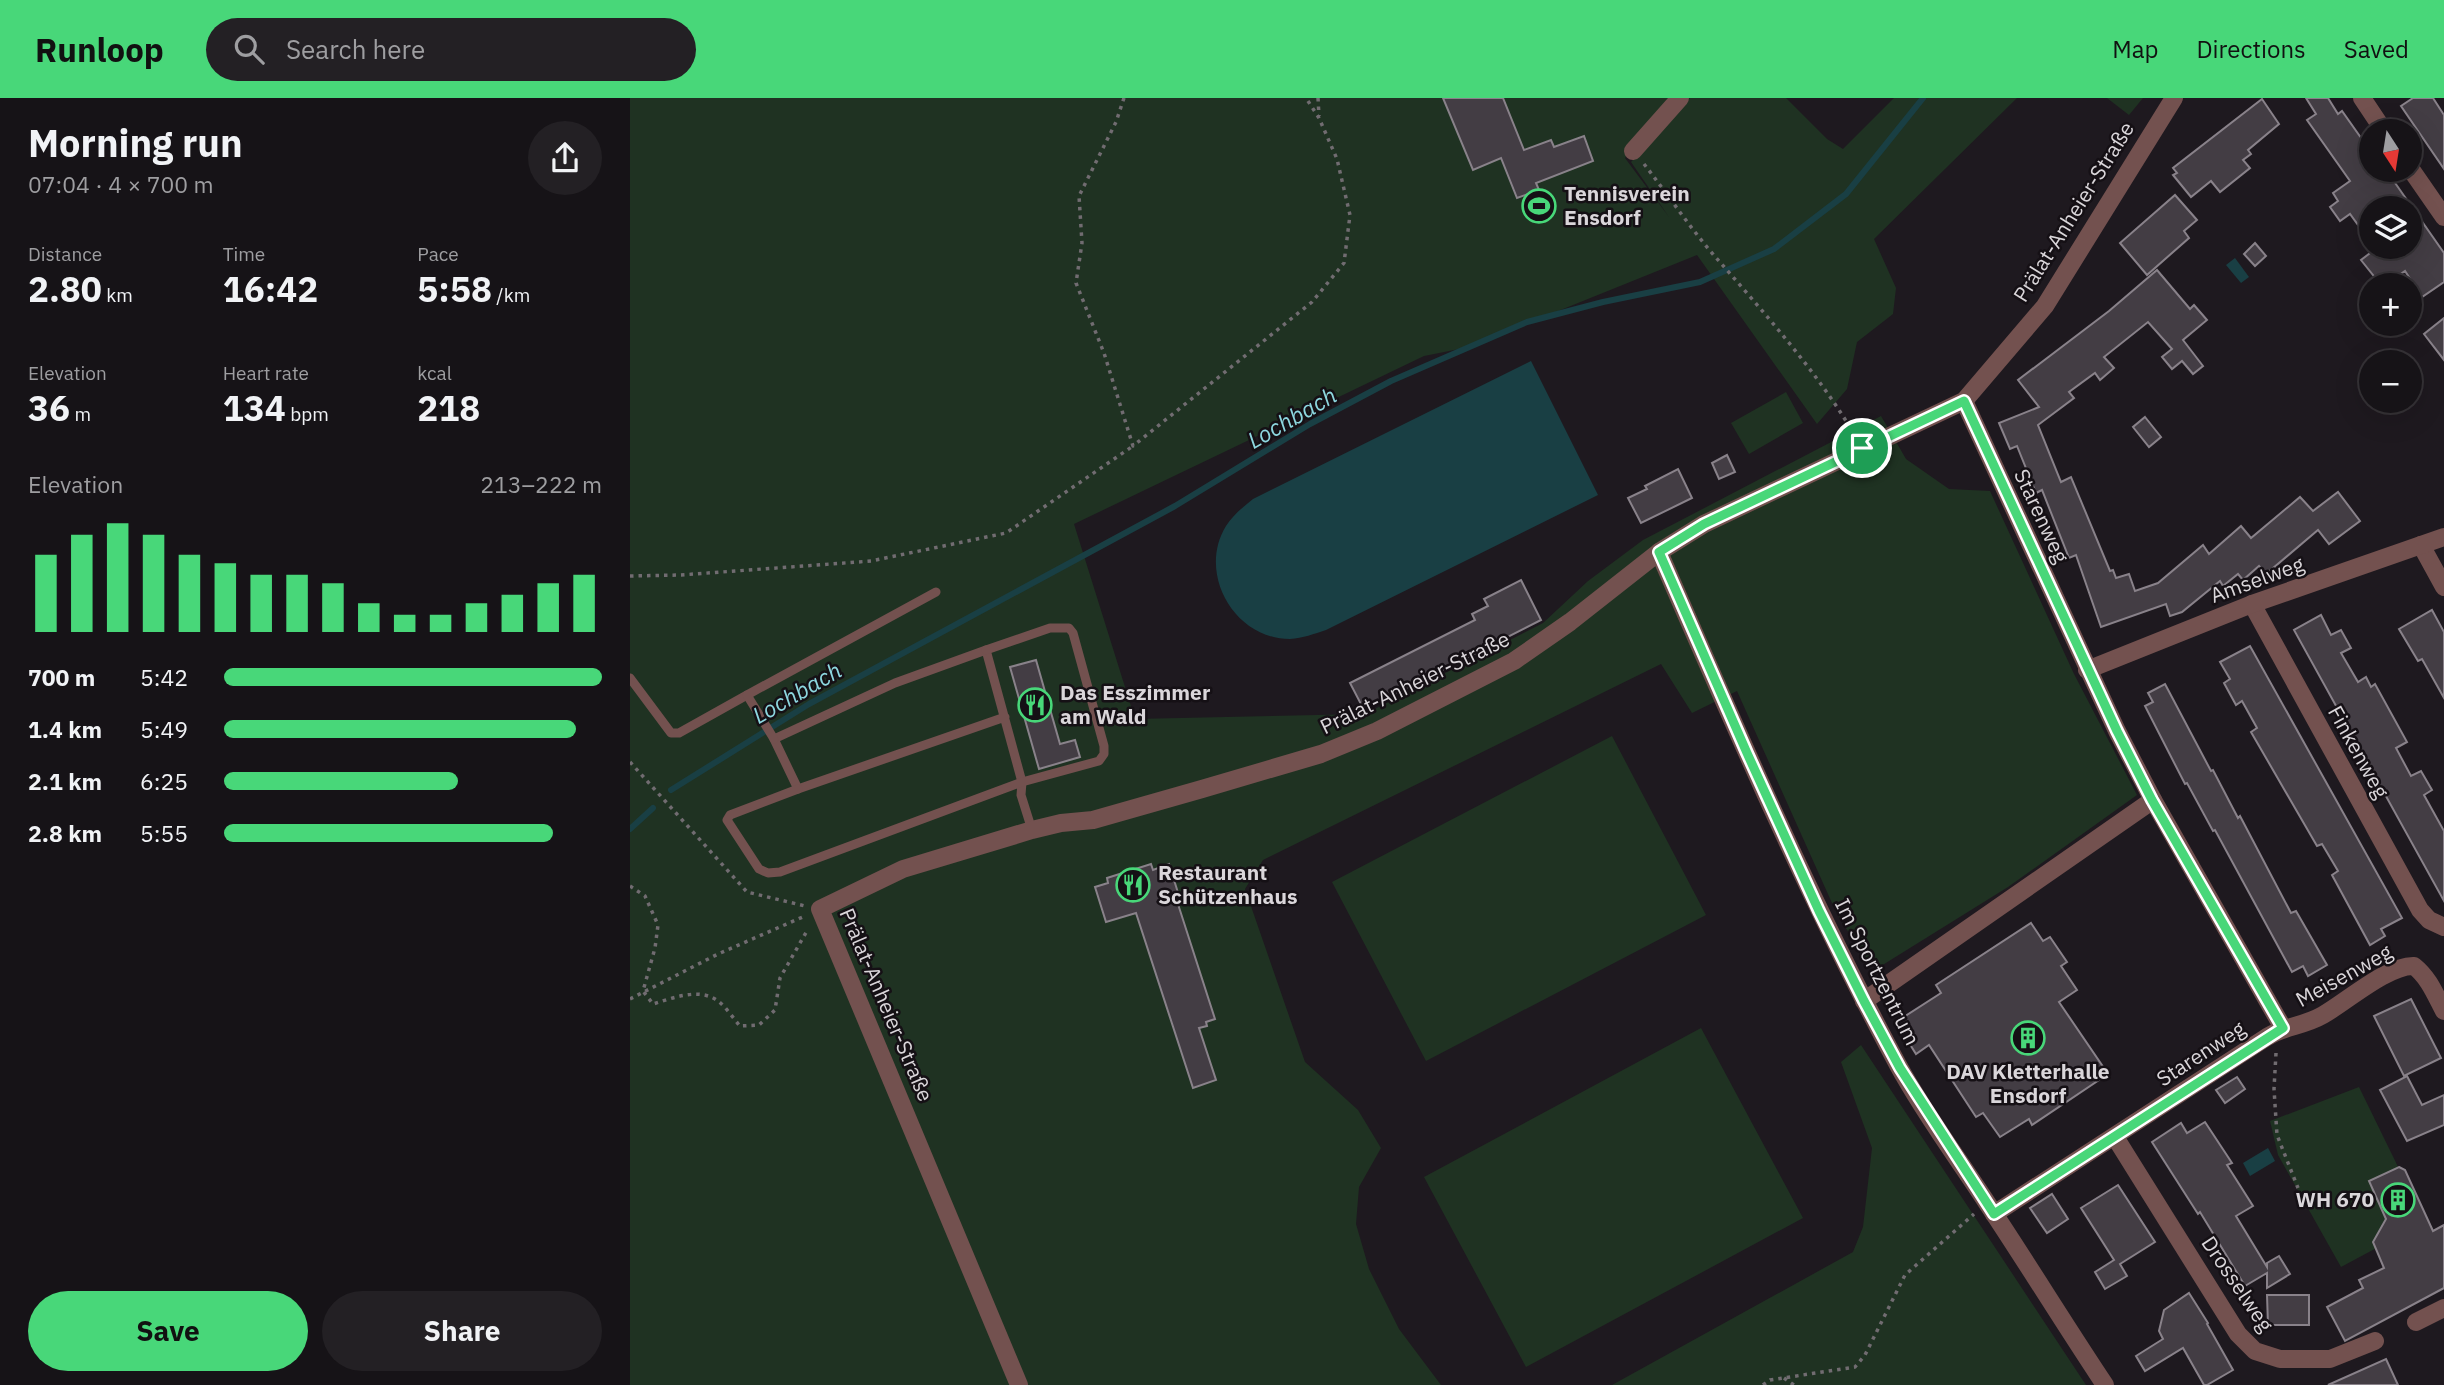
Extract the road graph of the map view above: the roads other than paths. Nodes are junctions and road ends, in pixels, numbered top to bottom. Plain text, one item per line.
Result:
1 (1680, 98) edge
2 (2174, 98) edge
3 (2362, 98) edge
4 (2376, 119) edge
5 (1633, 151) road end
6 (2420, 182) edge
7 (2444, 216) edge
8 (1964, 401) junction
9 (2444, 537) edge
10 (2421, 545) junction
11 (1659, 552) junction
12 (2444, 587) edge
13 (936, 592) dead end
14 (2252, 604) junction
15 (986, 650) junction
16 (2087, 670) junction
17 (630, 678) edge
18 (747, 695) junction
19 (1004, 717) junction
20 (774, 739) junction
21 (1022, 782) junction
22 (798, 789) junction
23 (2152, 800) junction
24 (1032, 830) junction
25 (2436, 923) edge
26 (1864, 1001) junction
27 (2444, 1011) edge
28 (2277, 1031) junction
29 (2115, 1137) junction
30 (1991, 1209) junction
31 (2444, 1308) edge
32 (2416, 1322) dead end
33 (2375, 1341) dead end
34 (1019, 1385) edge
35 (2105, 1385) edge

1 - 5 street
2 - 8 street, Prälat-Anheier-Straße
3 - 4 street
6 - 7 street
8 - 11 street, Prälat-Anheier-Straße
8 - 16 street, Starenweg
9 - 10 street, Amselweg
10 - 12 street
10 - 14 street, Amselweg
11 - 24 street, Prälat-Anheier-Straße
11 - 26 street, Im Sportzentrum
13 - 18 lane
14 - 16 street, Amselweg
14 - 25 street, Finkenweg
15 - 19 lane
15 - 20 lane
15 - 21 lane
16 - 23 street, Starenweg
17 - 18 lane
18 - 20 lane
19 - 21 lane
19 - 22 lane
20 - 22 lane
21 - 22 lane
21 - 24 lane
23 - 26 street
23 - 28 street, Starenweg
24 - 34 street, Prälat-Anheier-Straße
26 - 30 street, Im Sportzentrum
27 - 28 street, Meisenweg
28 - 29 street, Starenweg
29 - 30 street, Starenweg
29 - 33 street, Drosselweg
30 - 35 street, Im Sportzentrum
31 - 32 street

